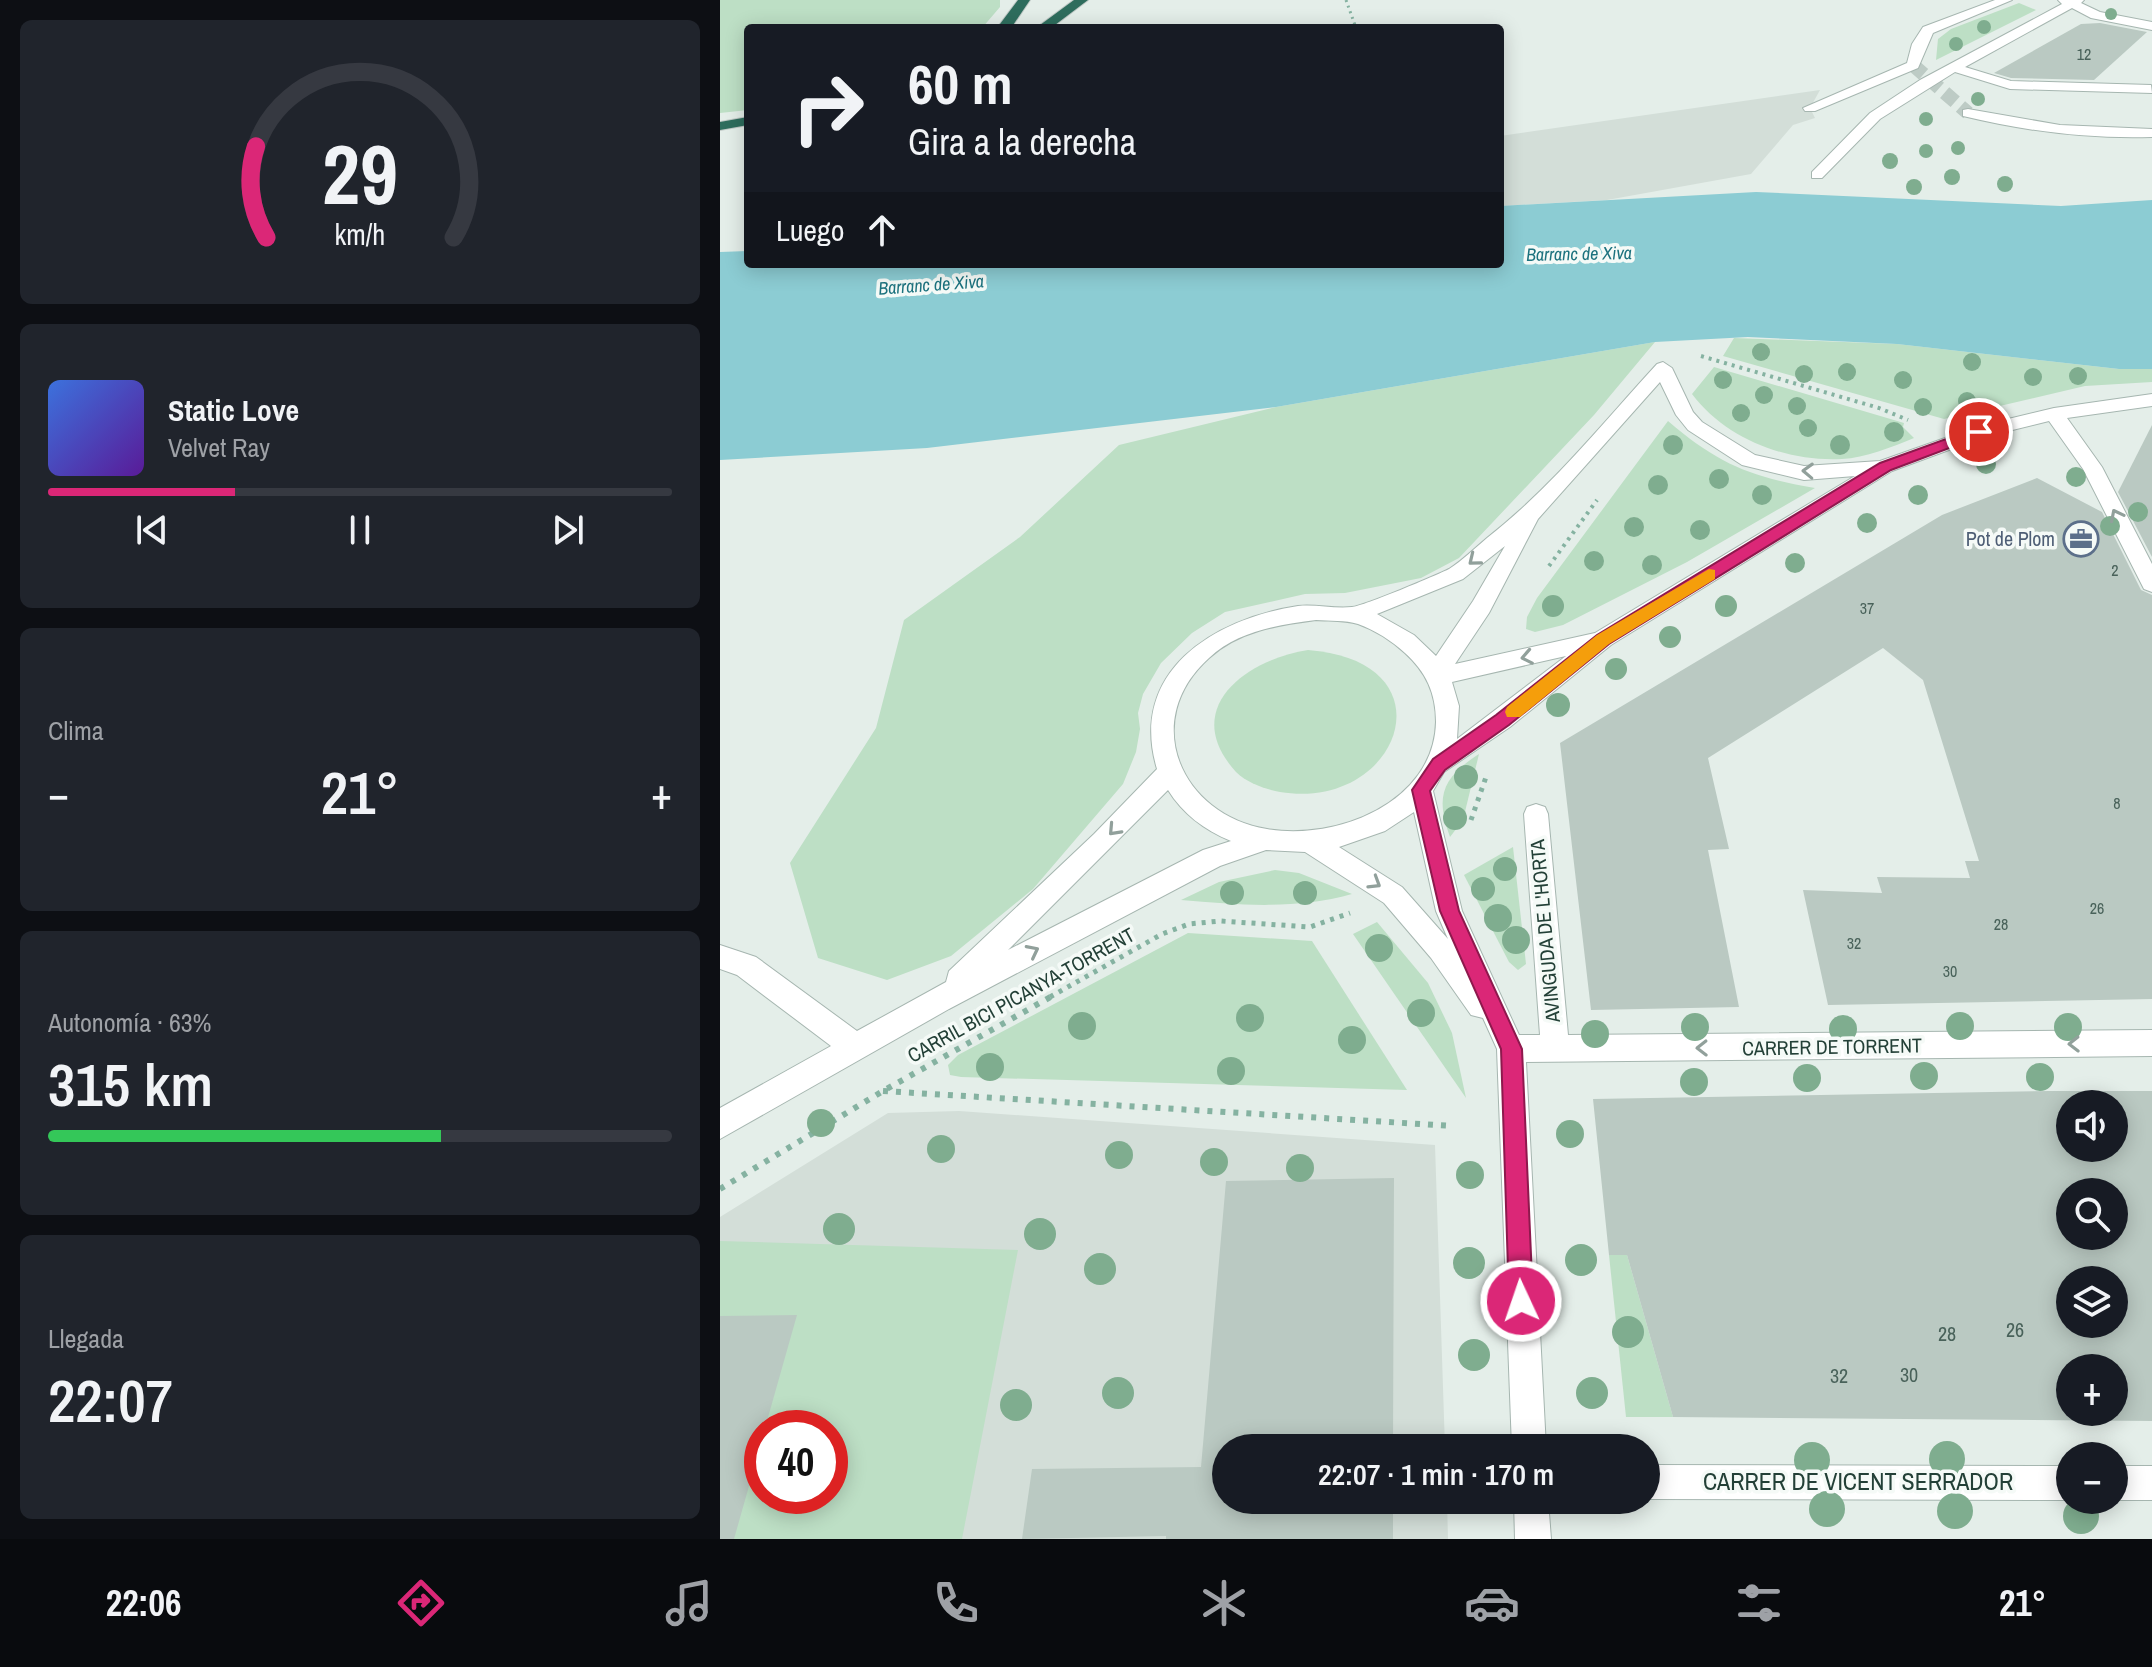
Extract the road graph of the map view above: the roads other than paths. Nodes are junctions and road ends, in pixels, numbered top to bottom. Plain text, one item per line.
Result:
1 (1024, 0) edge
2 (1082, 0) edge
3 (2006, 0) edge
4 (2071, 1) edge
5 (1008, 24) edge
6 (1049, 24) edge
7 (2152, 26) edge
8 (1953, 67) junction
9 (2151, 89) edge
10 (1810, 108) dead end
11 (1968, 113) tunnel mouth
12 (744, 122) edge
13 (720, 126) edge
14 (2152, 133) edge
15 (744, 136) edge
16 (720, 139) edge
17 (1817, 175) dead end
18 (2152, 400) edge
19 (2054, 414) junction
20 (1885, 466) junction
21 (1535, 511) junction
22 (2152, 584) edge
23 (1354, 615) junction
24 (1603, 639) junction
25 (1438, 675) junction
26 (1439, 764) junction
27 (1168, 774) junction
28 (1421, 790) junction
29 (1536, 814) dead end
30 (1265, 840) junction
31 (1309, 841) junction
32 (720, 957) edge
33 (939, 1000) junction
34 (2152, 1043) edge
35 (855, 1047) junction
36 (1555, 1048) junction
37 (1511, 1049) junction
38 (720, 1124) edge
39 (1528, 1434) edge
40 (1660, 1482) edge
41 (2056, 1483) edge
42 (2128, 1483) edge
43 (2152, 1483) edge
44 (1532, 1514) edge
45 (1533, 1539) edge

1 - 5 highway
2 - 6 highway
3 - 10 street
4 - 7 street
4 - 8 street
8 - 9 street
8 - 17 street
11 - 14 street
12 - 13 highway
15 - 16 highway
18 - 19 street
19 - 20 street
22 -> 19 street
20 -> 21 street
20 - 24 street
21 -> 23 street
21 - 25 street
23 - 25 street
23 - 27 street
24 -> 25 street
24 - 26 street
25 - 26 street
26 - 28 street
27 - 30 street
27 -> 33 street
28 - 31 street
28 - 37 street
29 - 36 street, AVINGUDA DE L'HORTA
30 - 31 street
33 -> 30 street
31 -> 37 street
32 - 35 street
33 - 35 street
34 -> 36 street, CARRER DE TORRENT
35 - 38 street
36 - 37 street, CARRER DE TORRENT
37 - 39 street
40 - 41 street, CARRER DE VICENT SERRADOR
42 - 43 street
44 - 45 street

